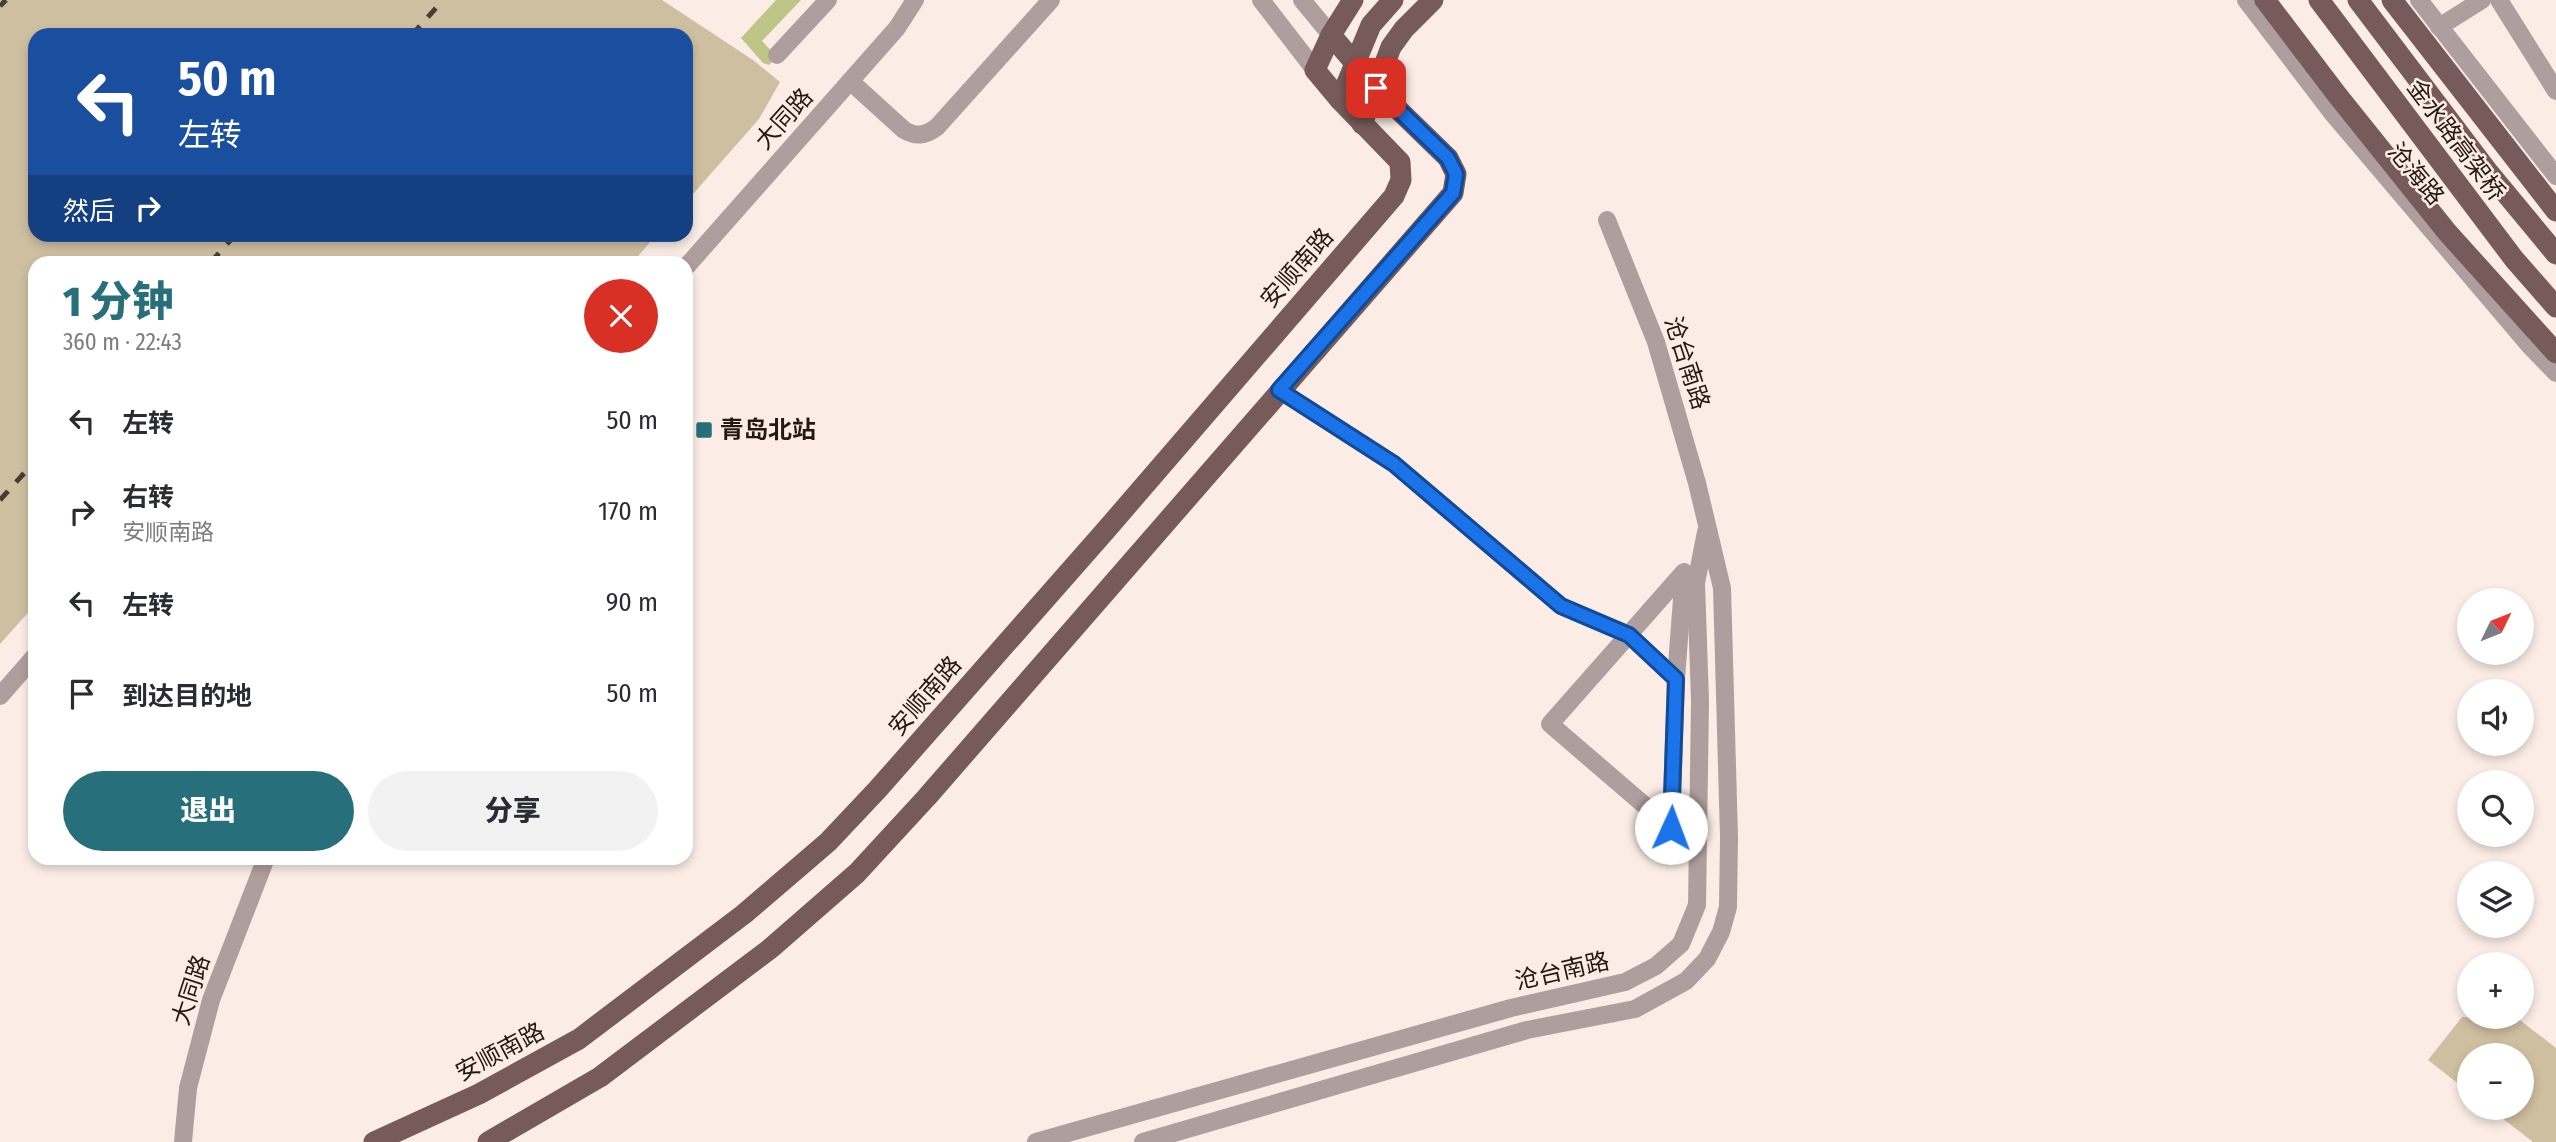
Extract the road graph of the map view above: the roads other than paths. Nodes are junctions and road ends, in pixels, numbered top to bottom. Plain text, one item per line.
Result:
1 (828, 0) edge
2 (915, 0) edge
3 (1051, 0) edge
4 (1261, 0) edge
5 (1302, 0) edge
6 (1353, 0) edge
7 (1394, 0) edge
8 (1433, 0) edge
9 (2246, 0) edge
10 (2265, 0) edge
11 (2321, 0) edge
12 (2358, 0) edge
13 (2370, 0) edge
14 (2392, 0) edge
15 (2420, 0) edge
16 (2482, 0) edge
17 (2499, 0) edge
18 (2439, 27) junction
19 (1331, 35) junction
20 (777, 55) dead end
21 (1354, 63) junction
22 (1315, 70) junction
23 (850, 81) junction
24 (1376, 88) junction
25 (2556, 91) edge
26 (1340, 100) junction
27 (1362, 124) junction
28 (2556, 176) edge
29 (2556, 211) edge
30 (1607, 220) dead end
31 (2556, 247) edge
32 (2556, 254) edge
33 (693, 259) edge
34 (2556, 298) edge
35 (2556, 307) edge
36 (2556, 353) edge
37 (2556, 373) edge
38 (1279, 390) junction
39 (1708, 525) junction
40 (1629, 635) junction
41 (28, 664) edge
42 (1676, 679) junction
43 (0, 696) edge
44 (264, 865) edge
45 (183, 1142) edge
46 (374, 1142) edge
47 (488, 1142) edge
48 (1036, 1142) edge
49 (1143, 1142) edge

1 - 20 street
2 - 23 street, 大同路
3 - 23 street
4 - 22 street
5 - 19 street
6 - 19 main road
7 - 21 main road
8 - 24 main road
9 - 37 street, 沧海路
10 - 36 main road
11 - 34 street, 沧海路
11 - 35 main road, 金水路高架桥
12 - 32 main road, 金水路高架桥
13 - 31 street
14 - 29 main road
15 - 18 street
16 - 18 street
17 - 25 street
18 - 28 street
19 - 21 main road
19 - 22 main road
21 - 24 main road
21 - 26 main road
22 - 26 main road
23 - 33 street, 大同路
24 - 27 main road
24 - 38 main road
26 - 27 main road
27 - 46 main road, 安顺南路
30 - 39 street, 沧台南路
38 - 40 street
38 - 47 main road
39 - 48 street, 沧台南路
39 - 49 street, 沧台南路
40 - 42 street
40 - 42 street
40 - 42 street
41 - 43 street
44 - 45 street, 大同路

